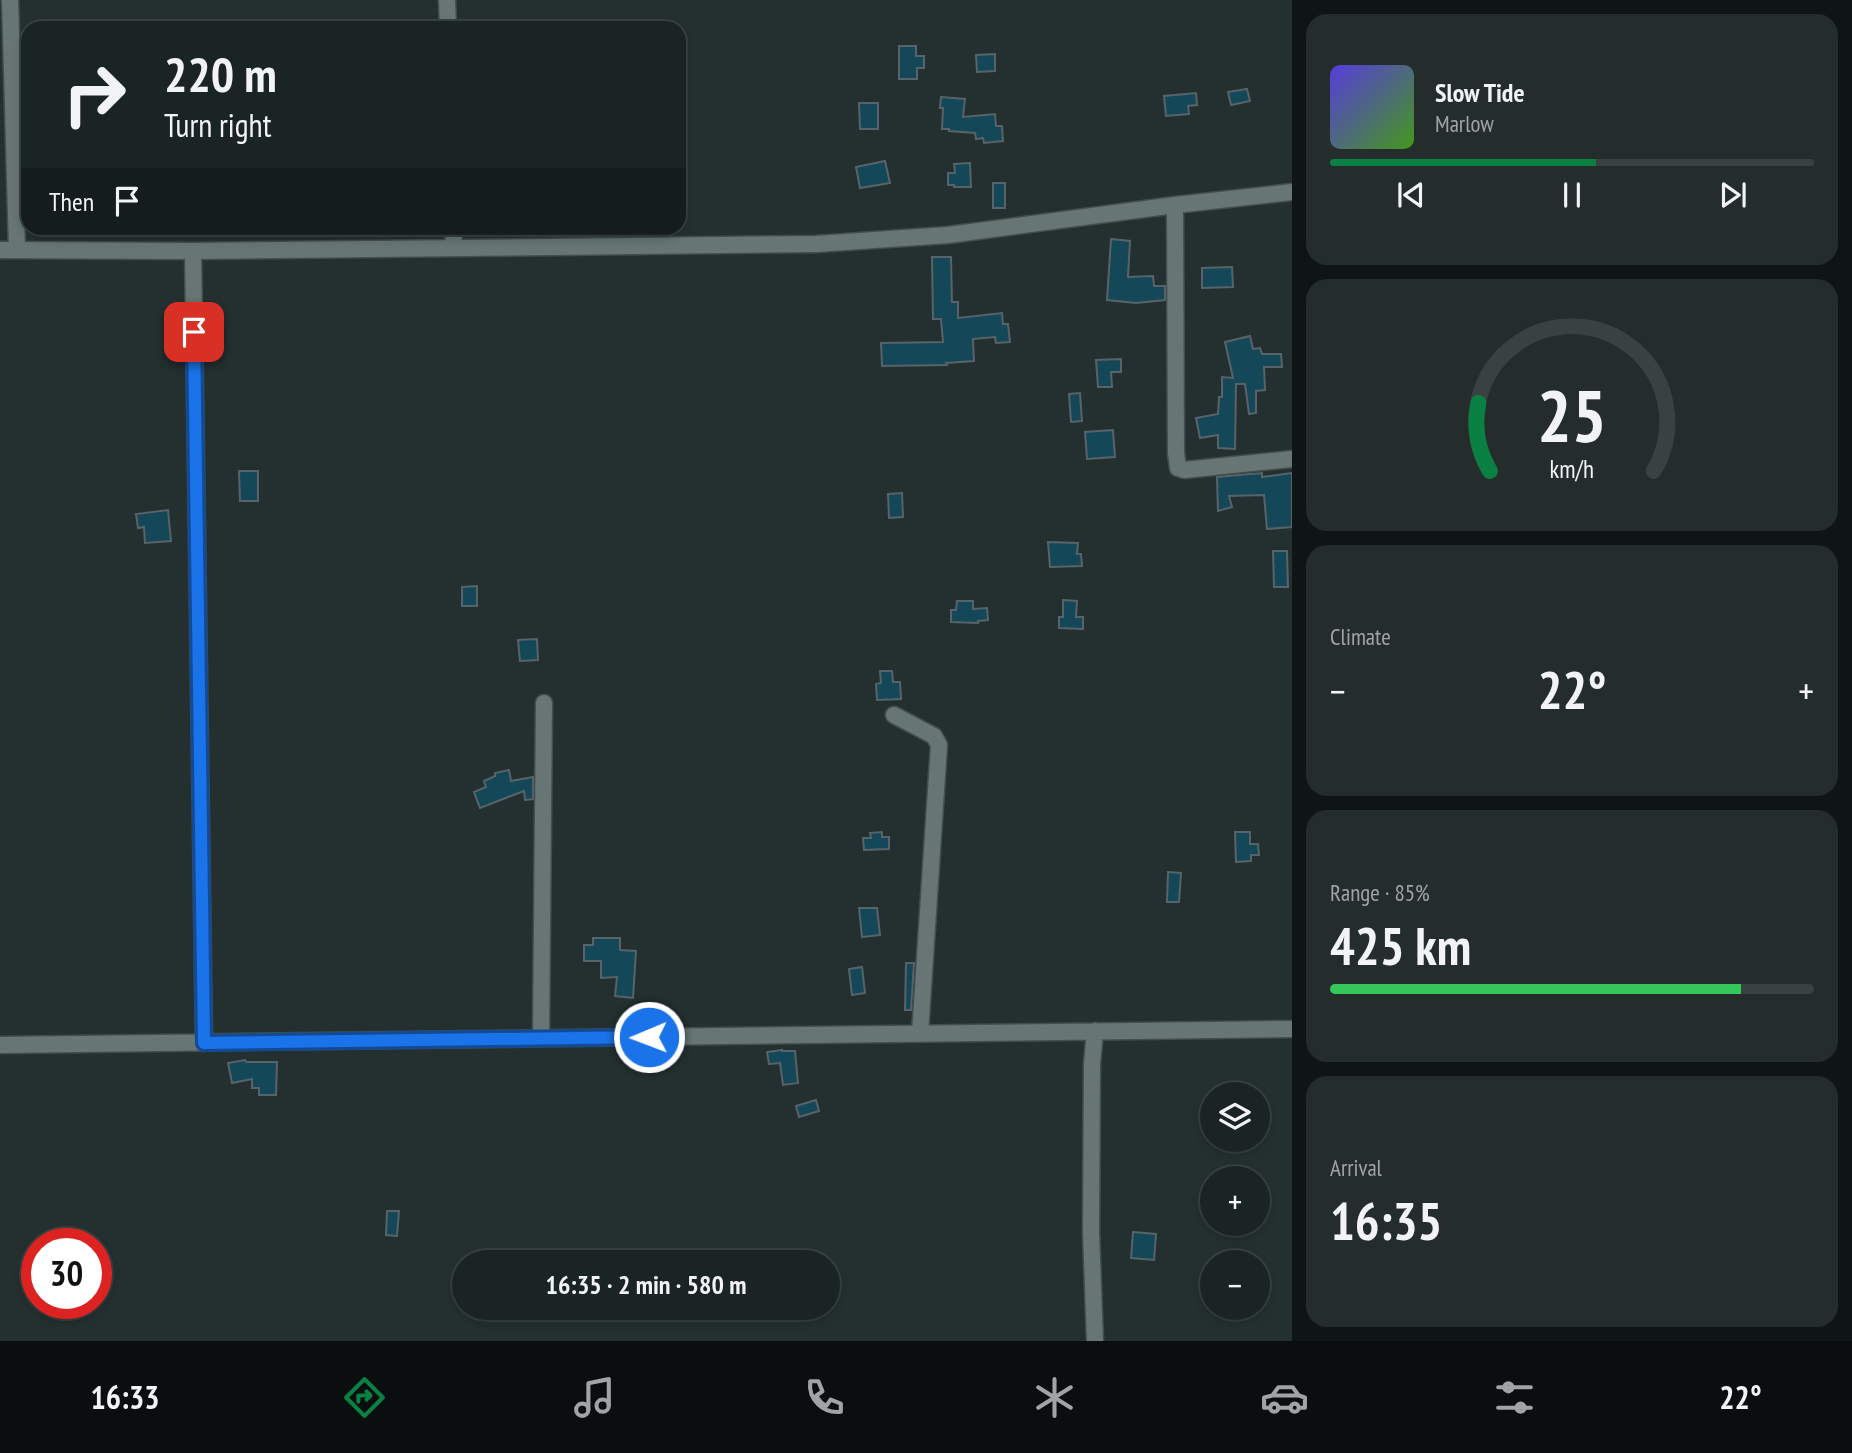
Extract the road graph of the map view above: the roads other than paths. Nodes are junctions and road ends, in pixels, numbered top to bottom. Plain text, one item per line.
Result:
1 (10, 0) edge
2 (447, 0) edge
3 (448, 21) edge
4 (1292, 192) edge
5 (1175, 205) junction
6 (453, 235) edge
7 (454, 247) junction
8 (0, 250) edge
9 (17, 250) junction
10 (192, 251) junction
11 (1292, 459) edge
12 (544, 702) dead end
13 (894, 715) dead end
14 (1292, 1029) edge
15 (1095, 1031) junction
16 (920, 1033) junction
17 (541, 1038) junction
18 (204, 1043) junction
19 (0, 1045) edge
20 (1095, 1341) edge

1 - 9 street
2 - 3 street
4 - 5 street
5 - 7 street
5 - 11 street
6 - 7 street
7 - 10 street
8 - 9 street
9 - 10 street
10 - 18 street
12 - 17 street
13 - 16 street
14 - 15 street
15 - 16 street
15 - 20 street
16 - 17 street
17 - 18 street
18 - 19 street

